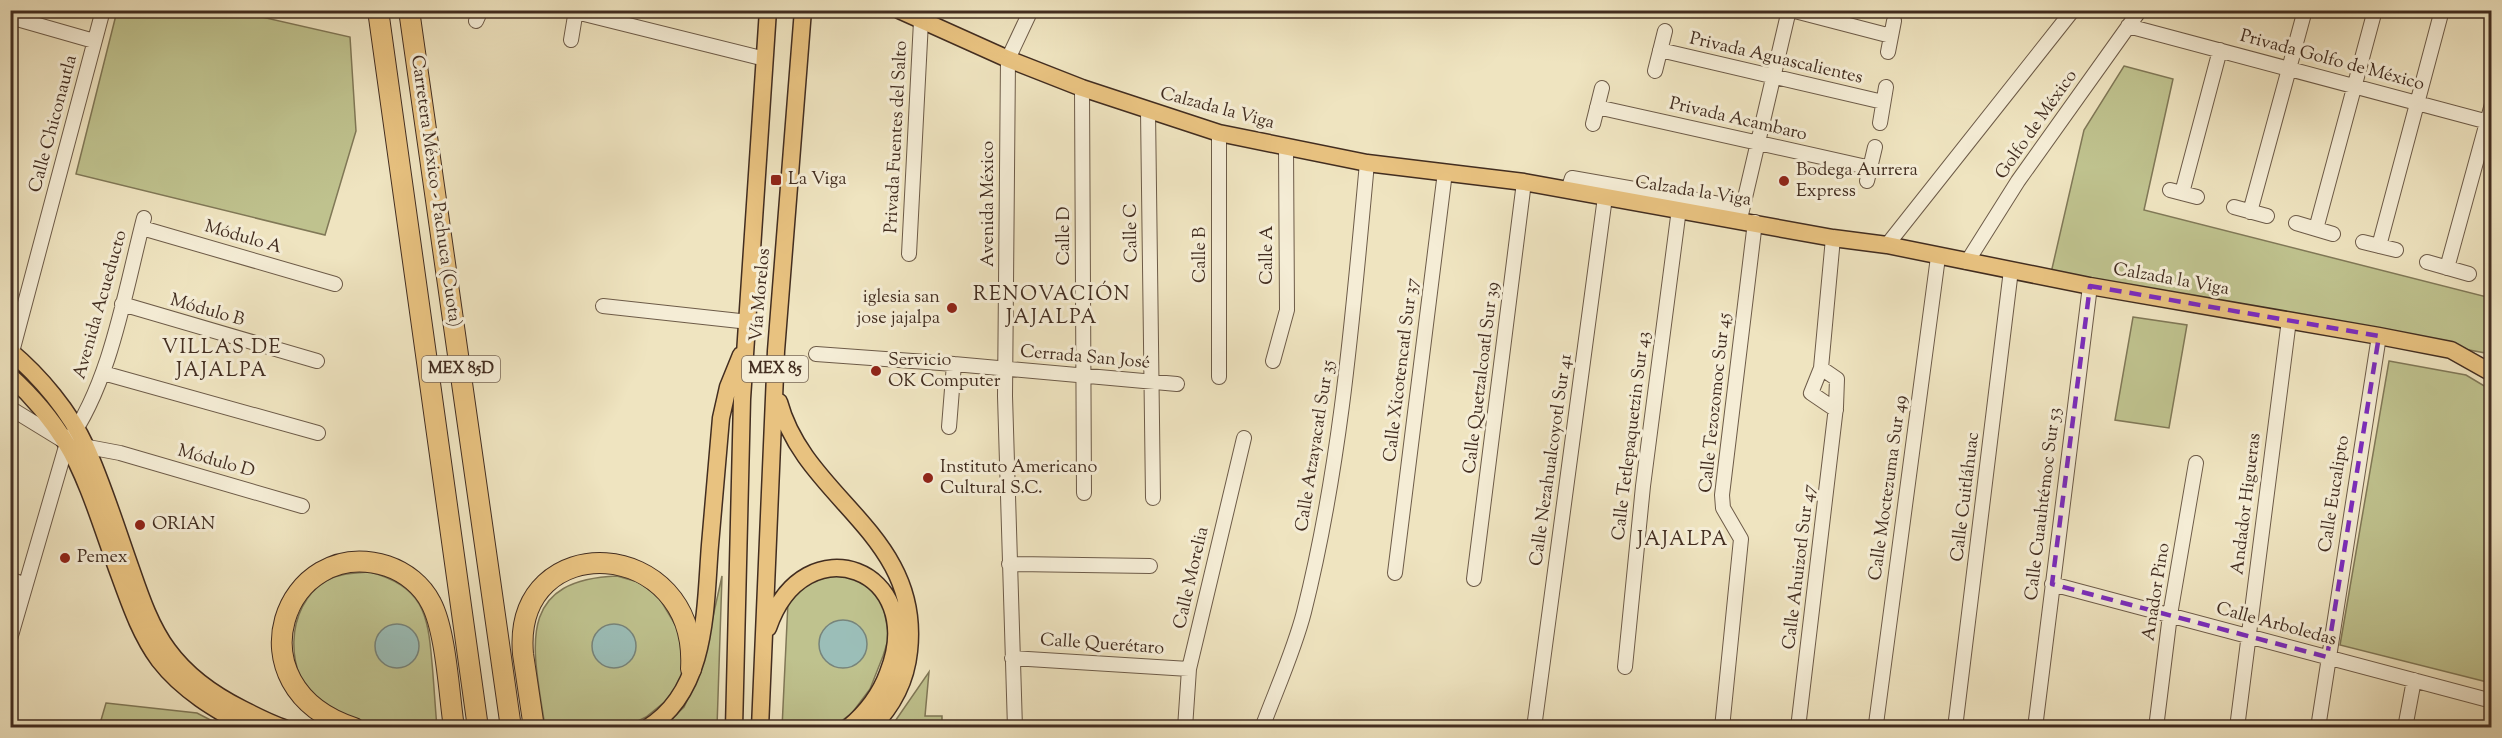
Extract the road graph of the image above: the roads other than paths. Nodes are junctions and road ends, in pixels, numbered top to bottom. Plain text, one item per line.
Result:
1 (103, 10) edge
2 (378, 10) edge
3 (409, 10) edge
4 (768, 10) edge
5 (803, 10) edge
6 (899, 10) edge
7 (1031, 10) edge
8 (1790, 10) edge
9 (2073, 10) edge
10 (2140, 10) edge
11 (2305, 10) edge
12 (2375, 10) edge
13 (2442, 10) edge
14 (576, 11) edge
15 (11, 16) edge
16 (921, 21) junction
17 (1894, 21) dead end
18 (2128, 26) junction
19 (1665, 31) dead end
20 (1891, 36) junction
21 (571, 40) dead end
22 (94, 41) junction
23 (1660, 50) junction
24 (2220, 50) junction
25 (1888, 52) dead end
26 (765, 59) junction
27 (1008, 59) junction
28 (2288, 68) junction
29 (1655, 71) dead end
30 (1773, 77) junction
31 (2354, 86) junction
32 (1886, 87) dead end
33 (1082, 88) junction
34 (1602, 88) dead end
35 (1883, 102) junction
36 (2419, 103) junction
37 (2492, 104) edge
38 (1597, 107) junction
39 (1148, 111) junction
40 (2489, 122) edge
41 (1880, 123) dead end
42 (1593, 124) dead end
43 (1219, 133) junction
44 (1757, 142) junction
45 (1286, 147) junction
46 (1875, 147) dead end
47 (1367, 163) junction
48 (1445, 172) junction
49 (1524, 182) junction
50 (1568, 190) junction
51 (1605, 197) junction
52 (2197, 197) dead end
53 (2234, 207) dead end
54 (1679, 209) junction
55 (2250, 212) junction
56 (1746, 216) junction
57 (2266, 216) dead end
58 (143, 223) joint
59 (2296, 223) dead end
60 (2316, 229) junction
61 (2333, 234) dead end
62 (1833, 238) junction
63 (2363, 242) dead end
64 (1887, 245) junction
65 (2379, 246) junction
66 (2396, 250) dead end
67 (909, 254) dead end
68 (1938, 257) junction
69 (1967, 262) junction
70 (2427, 262) dead end
71 (2447, 268) junction
72 (2011, 270) junction
73 (2469, 274) dead end
74 (334, 284) dead end
75 (2090, 286) junction
76 (122, 304) junction
77 (603, 306) dead end
78 (2289, 320) junction
79 (749, 322) junction
80 (2379, 336) junction
81 (747, 344) junction
82 (11, 351) edge
83 (816, 354) dead end
84 (317, 361) dead end
85 (1273, 361) dead end
86 (954, 364) junction
87 (1821, 368) junction
88 (1005, 369) junction
89 (104, 373) junction
90 (2492, 373) edge
91 (10, 376) edge
92 (1083, 376) junction
93 (1219, 377) dead end
94 (1153, 382) junction
95 (775, 384) junction
96 (1177, 384) dead end
97 (10, 408) edge
98 (1836, 410) junction
99 (949, 427) dead end
100 (318, 433) dead end
101 (71, 437) junction
102 (1244, 438) dead end
103 (86, 446) junction
104 (2196, 463) dead end
105 (1084, 493) dead end
106 (1153, 498) dead end
107 (302, 506) dead end
108 (1009, 564) junction
109 (1150, 566) dead end
110 (1395, 573) dead end
111 (10, 579) edge
112 (1474, 579) dead end
113 (2052, 584) junction
114 (25, 585) junction
115 (2170, 615) junction
116 (2249, 636) junction
117 (10, 639) edge
118 (763, 646) junction
119 (2327, 657) junction
120 (1012, 658) junction
121 (1625, 667) dead end
122 (691, 669) junction
123 (1189, 669) junction
124 (2414, 680) junction
125 (2492, 701) edge
126 (1876, 724) dead end
127 (454, 727) edge
128 (477, 727) edge
129 (511, 727) edge
130 (250, 728) edge
131 (284, 728) edge
132 (354, 728) edge
133 (534, 728) edge
134 (647, 728) edge
135 (734, 728) edge
136 (760, 728) edge
137 (848, 728) edge
138 (871, 728) edge
139 (1015, 728) edge
140 (1185, 728) edge
141 (1262, 728) edge
142 (1534, 728) edge
143 (1722, 728) edge
144 (1798, 728) edge
145 (1955, 728) edge
146 (2035, 728) edge
147 (2156, 728) edge
148 (2237, 728) edge
149 (2318, 728) edge
150 (2405, 728) edge

1 - 22 street, Calle Chiconautla
2 - 128 highway, Carretera México - Pachuca (Cuota) / MEX 85D
3 - 129 highway, Carretera México - Pachuca (Cuota) / MEX 85D
4 - 26 main road, Vía Morelos / MEX 85
5 - 95 main road, Vía Morelos / MEX 85
6 - 16 main road, Calzada la Viga
7 - 27 street, Avenida México
8 - 20 street
8 - 30 street, Calle Tezozomoc Sur 45
9 - 64 street
10 - 18 street, Golfo de México
11 - 28 street
12 - 31 street
13 - 36 street
14 - 21 street
14 - 26 street
15 - 22 street
16 - 27 main road, Calzada la Viga
16 - 67 street, Privada Fuentes del Salto
17 - 20 street
18 - 24 street, Privada Golfo de México
18 - 69 street, Golfo de México
19 - 23 street, Privada Aguascalientes
20 - 25 street
22 - 82 street, Calle Chiconautla
23 - 29 street, Privada Aguascalientes
23 - 30 street, Privada Aguascalientes
24 - 28 street, Privada Golfo de México
24 - 52 street
26 - 79 main road, Vía Morelos / MEX 85
27 - 33 main road, Calzada la Viga
27 - 88 street, Avenida México
28 - 31 street, Privada Golfo de México
28 - 55 street
30 - 35 street, Privada Aguascalientes
30 - 44 street, Calle Tezozomoc Sur 45
31 - 36 street, Privada Golfo de México
31 - 60 street
32 - 35 street
33 - 39 main road, Calzada la Viga
33 - 92 street, Calle D
34 - 38 street
35 - 41 street
36 - 40 street, Privada Golfo de México
36 - 65 street
37 - 40 street
38 - 42 street
38 - 44 street, Privada Acambaro
39 - 43 main road, Calzada la Viga
39 - 94 street, Calle C
40 - 71 street
43 - 45 main road, Calzada la Viga
43 - 93 street, Calle B
44 - 46 street, Privada Acambaro
44 - 56 street, Calle Tezozomoc Sur 45
45 - 47 main road, Calzada la Viga
45 - 85 street, Calle A
47 - 48 main road, Calzada la Viga
47 - 141 street, Calle Atzayacatl Sur 35
48 - 49 main road, Calzada la Viga
48 - 110 street, Calle Xicotencatl Sur 37
49 - 50 main road, Calzada la Viga
49 - 112 street, Calle Quetzalcoatl Sur 39
50 - 51 main road, Calzada la Viga
50 - 56 street
51 - 54 main road, Calzada la Viga
51 - 142 street, Calle Nezahualcoyotl Sur 41
53 - 55 street
54 - 56 main road, Calzada la Viga
54 - 121 street, Calle Tetlepaquetzin Sur 43
55 - 57 street
56 - 62 main road, Calzada la Viga
56 - 143 street, Calle Tezozomoc Sur 45
58 - 74 street, Módulo A
58 - 76 street, Avenida Acueducto
59 - 60 street
60 - 61 street
62 - 64 main road, Calzada la Viga
62 - 87 street
63 - 65 street
64 - 68 main road, Calzada la Viga
65 - 66 street
68 - 69 main road, Calzada la Viga
68 - 126 street, Calle Moctezuma Sur 49
69 - 72 main road, Calzada la Viga
70 - 71 street
71 - 73 street
72 - 75 main road, Calzada la Viga
72 - 145 street, Calle Cuitláhuac
75 - 78 main road, Calzada la Viga
75 - 113 street, Calle Cuauhtémoc Sur 53
76 - 84 street, Módulo B
76 - 89 street, Avenida Acueducto
77 - 79 street
78 - 80 main road, Calzada la Viga
78 - 116 street, Andador Higueras
79 - 81 main road, Vía Morelos / MEX 85
80 - 90 main road, Calzada la Viga
80 - 119 street, Calle Eucalipto
81 - 122 main road
81 - 135 main road, Vía Morelos / MEX 85
82 - 101 main road
83 - 86 street, Cerrada San José
86 - 88 street, Cerrada San José
86 - 99 street
87 - 98 street, Calle Ahuizotl Sur 47
87 - 98 street
88 - 92 street, Cerrada San José
88 - 108 street, Avenida México
89 - 100 street
89 - 101 street, Avenida Acueducto
91 - 101 main road
92 - 94 street, Cerrada San José
92 - 105 street, Calle D
94 - 96 street, Cerrada San José
94 - 106 street, Calle C
95 - 118 main road, Vía Morelos / MEX 85
95 - 138 main road
97 - 101 street
98 - 144 street, Calle Ahuizotl Sur 47
101 - 103 main road
101 - 114 street, Avenida Acueducto
101 - 130 main road
102 - 123 street, Calle Morelia
103 - 107 street, Módulo D
103 - 131 main road
104 - 115 street, Anador Pino
108 - 109 street
108 - 120 street, Avenida México
111 - 114 street
113 - 115 street, Calle Arboledas
113 - 146 street, Calle Cuauhtémoc Sur 53
114 - 117 street, Avenida Acueducto
115 - 116 street, Calle Arboledas
115 - 147 street, Anador Pino
116 - 119 street, Calle Arboledas
116 - 148 street, Andador Higueras
118 - 136 main road, Vía Morelos / MEX 85
118 - 137 main road
119 - 124 street, Calle Arboledas
119 - 149 street, Calle Eucalipto
120 - 123 street, Calle Querétaro
120 - 139 street, Avenida México
122 - 133 highway
122 - 134 main road
123 - 140 street, Calle Morelia
124 - 125 street, Calle Arboledas
124 - 150 street
127 - 132 highway

